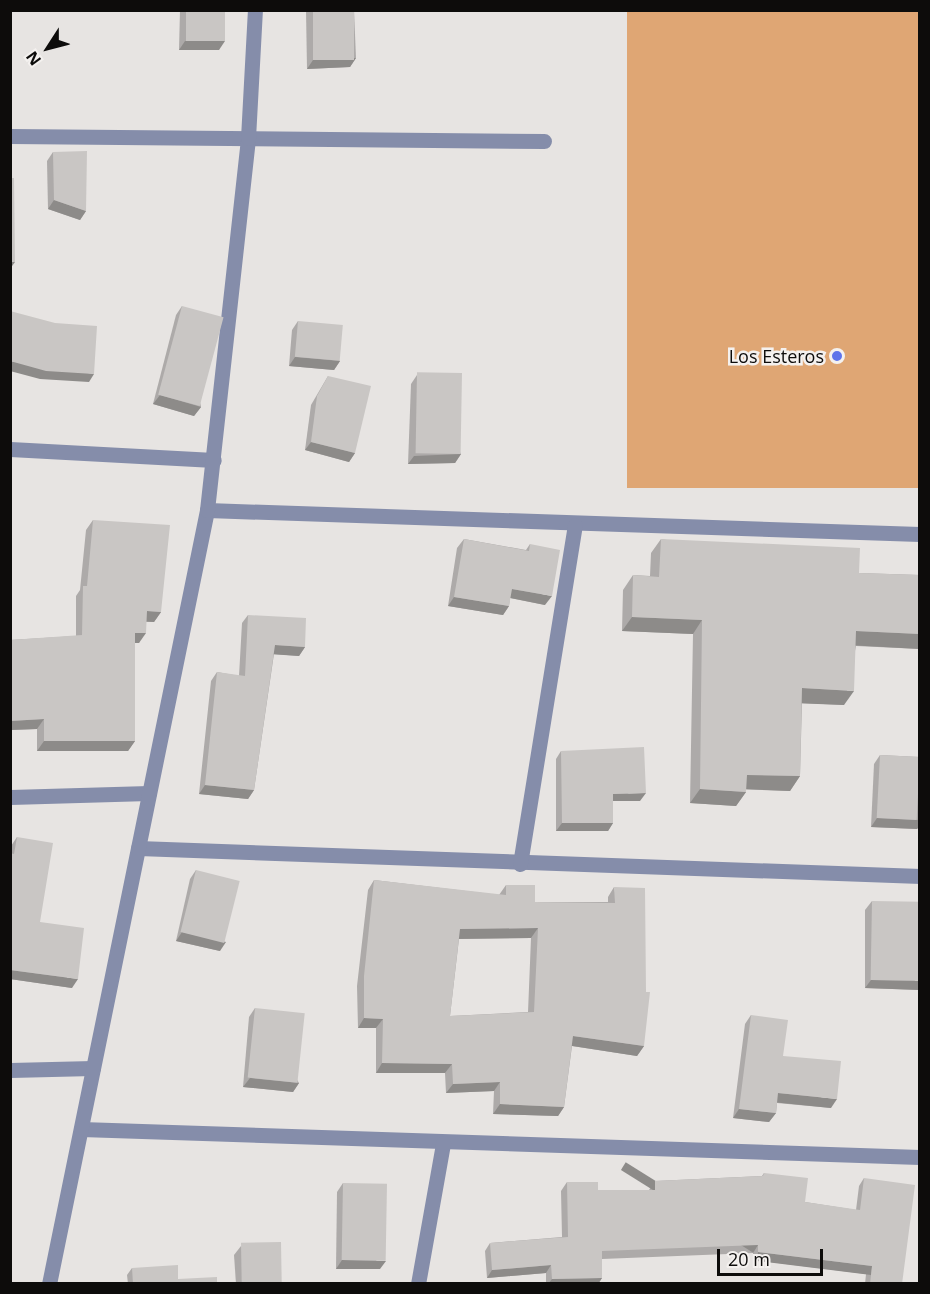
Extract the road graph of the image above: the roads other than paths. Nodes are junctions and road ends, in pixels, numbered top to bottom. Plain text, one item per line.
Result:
1 (255, 10) edge
2 (10, 136) edge
3 (248, 138) junction
4 (544, 141) dead end
5 (10, 448) edge
6 (214, 460) junction
7 (207, 510) junction
8 (575, 525) junction
9 (920, 534) edge
10 (149, 794) junction
11 (10, 797) edge
12 (138, 848) junction
13 (520, 864) junction
14 (920, 876) edge
15 (93, 1068) junction
16 (10, 1070) edge
17 (81, 1129) junction
18 (443, 1143) junction
19 (920, 1156) edge
20 (49, 1284) edge
21 (418, 1284) edge

1 - 3 street
2 - 3 street
3 - 4 street
3 - 6 street
5 - 6 street
6 - 7 street
7 - 8 street
7 - 10 street
8 - 9 street
8 - 13 street
10 - 11 street
10 - 12 street
12 - 13 street
12 - 15 street
13 - 14 street
15 - 16 street
15 - 17 street
17 - 18 street
17 - 20 street
18 - 19 street
18 - 21 street

